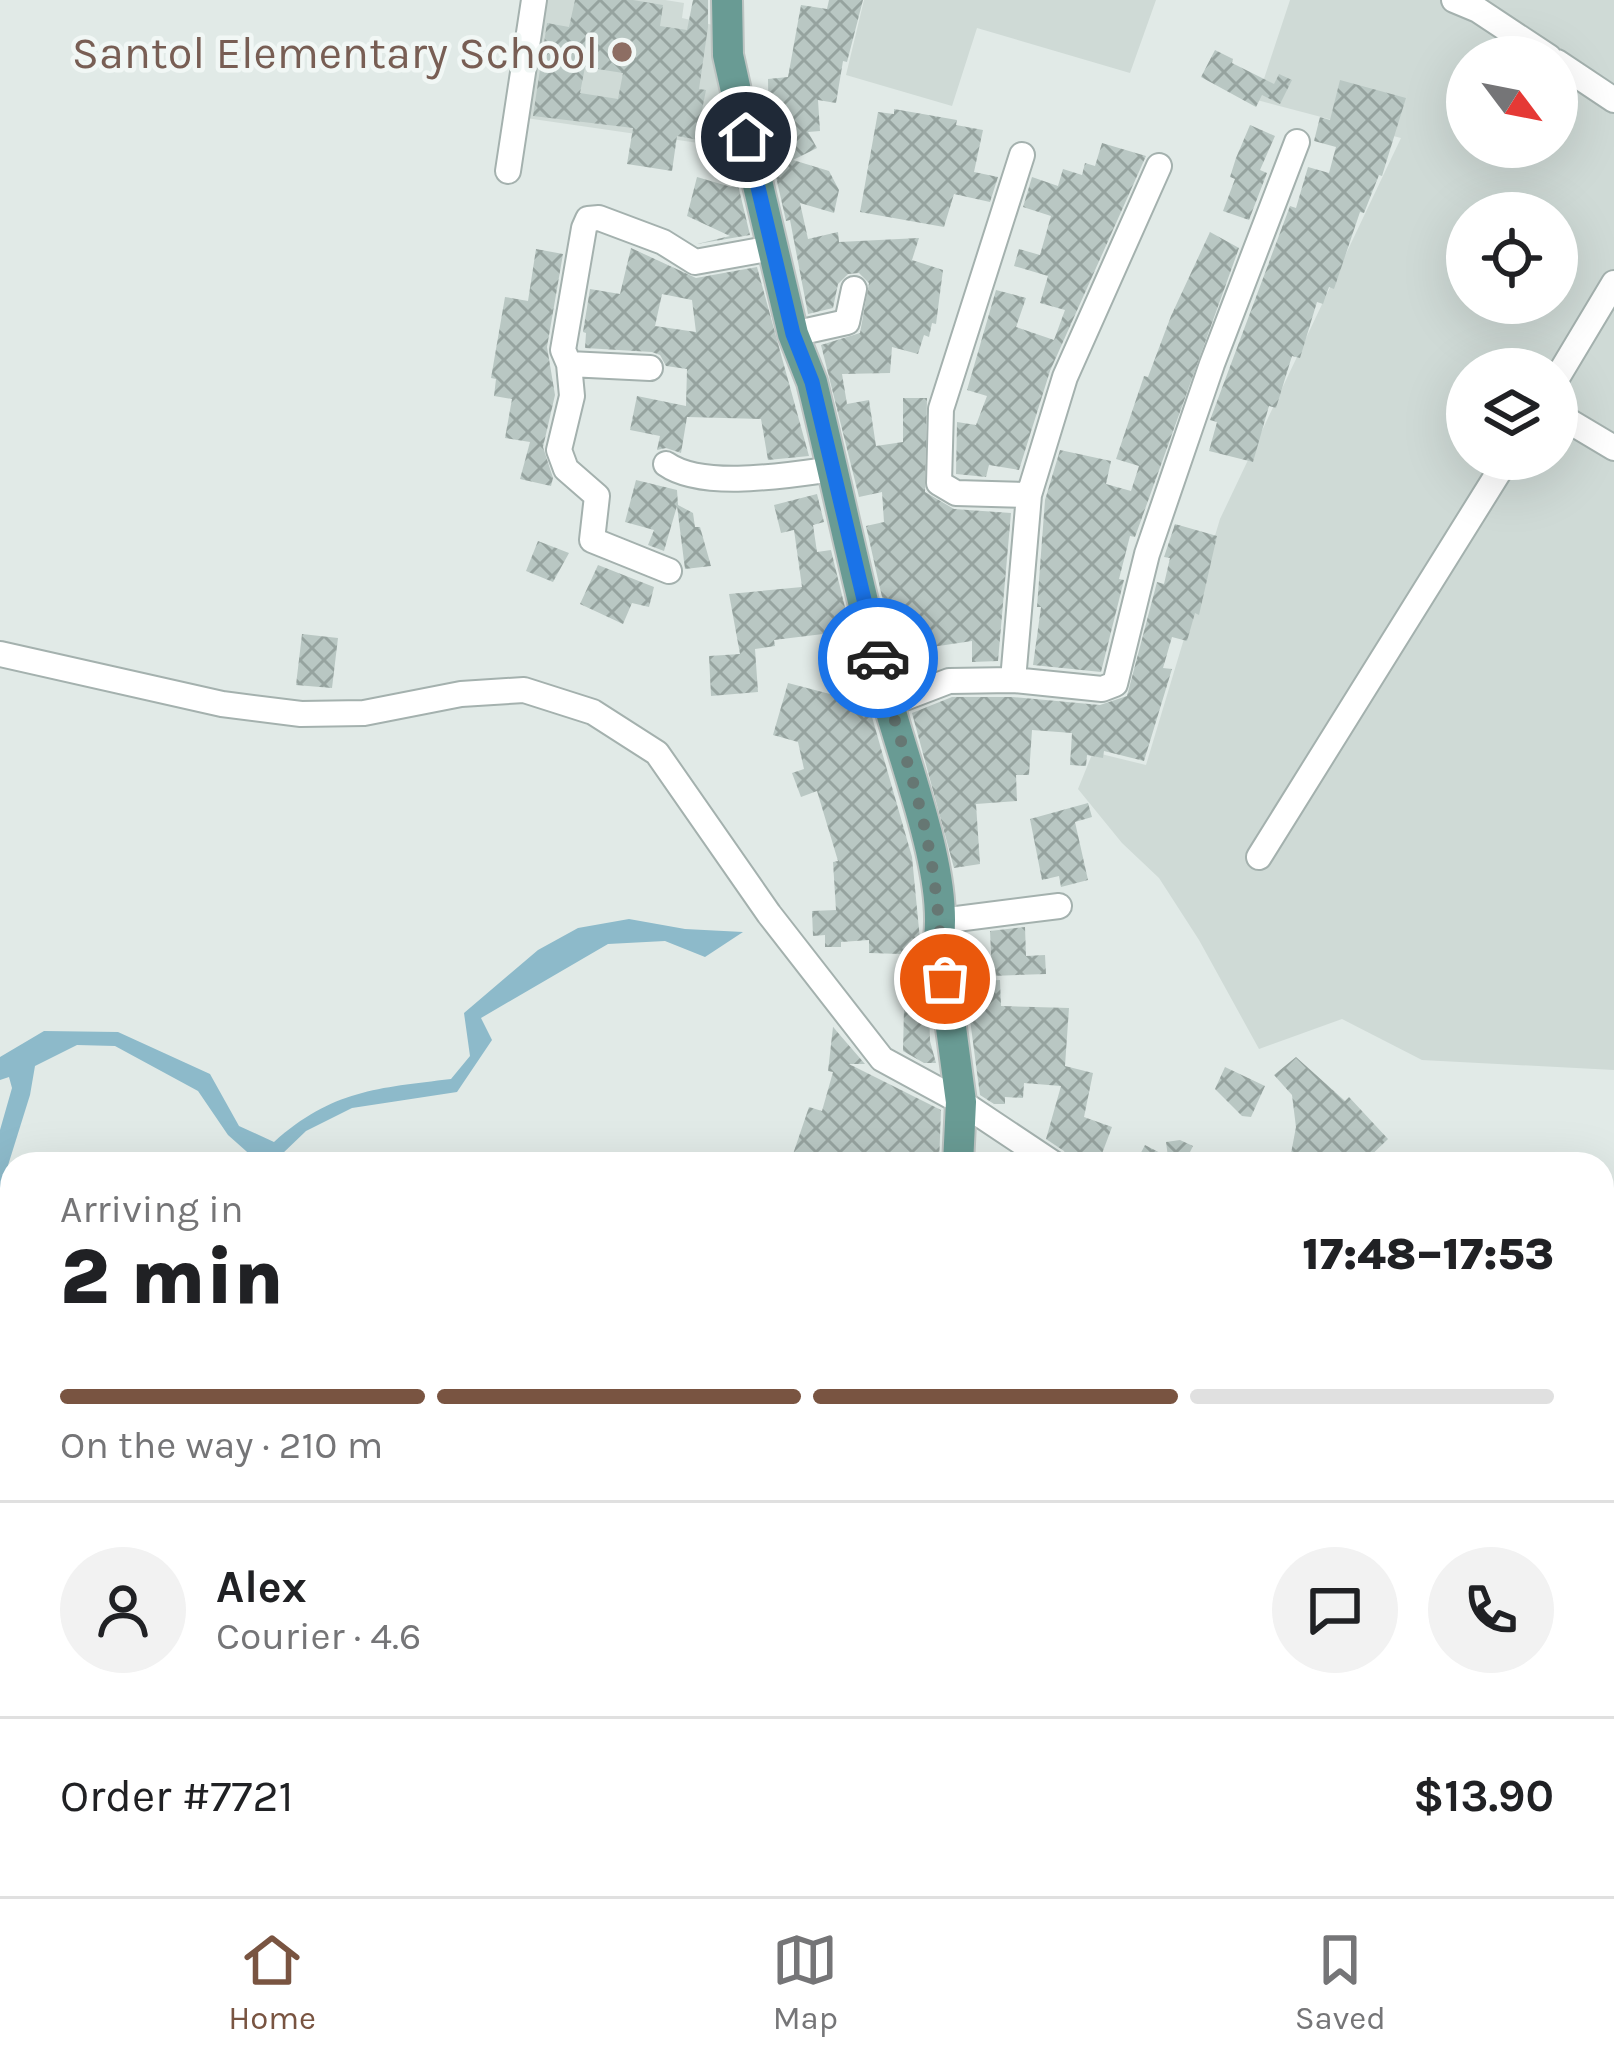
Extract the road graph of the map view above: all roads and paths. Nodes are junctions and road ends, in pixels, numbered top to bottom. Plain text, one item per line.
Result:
1 (534, 0) edge
2 (727, 0) edge
3 (1454, 0) edge
4 (1517, 36) edge
5 (1578, 76) edge
6 (1614, 100) edge
7 (1297, 142) dead end
8 (1022, 155) dead end
9 (1159, 166) dead end
10 (508, 171) dead end
11 (772, 248) junction
12 (1614, 283) edge
13 (854, 290) dead end
14 (793, 334) junction
15 (1575, 348) edge
16 (569, 364) junction
17 (650, 368) dead end
18 (1578, 427) edge
19 (1614, 448) edge
20 (666, 464) dead end
21 (833, 469) junction
22 (1495, 480) edge
23 (1029, 495) junction
24 (669, 571) dead end
25 (0, 654) edge
26 (1013, 680) junction
27 (889, 704) junction
28 (1259, 856) dead end
29 (1059, 906) dead end
30 (941, 922) junction
31 (961, 1102) junction
32 (959, 1152) edge
33 (1036, 1152) edge

1 - 10 street
2 - 11 main road
3 - 4 street
5 - 6 street
7 - 26 street
8 - 23 street
9 - 23 street
11 - 14 main road
11 - 16 street
12 - 15 street
13 - 14 street
14 - 21 main road
16 - 17 street
16 - 24 street
18 - 19 street
20 - 21 street
21 - 27 main road
22 - 28 street
23 - 26 street
25 - 31 street
26 - 27 street
27 - 30 main road
29 - 30 street
30 - 31 main road
31 - 32 main road
31 - 33 street

